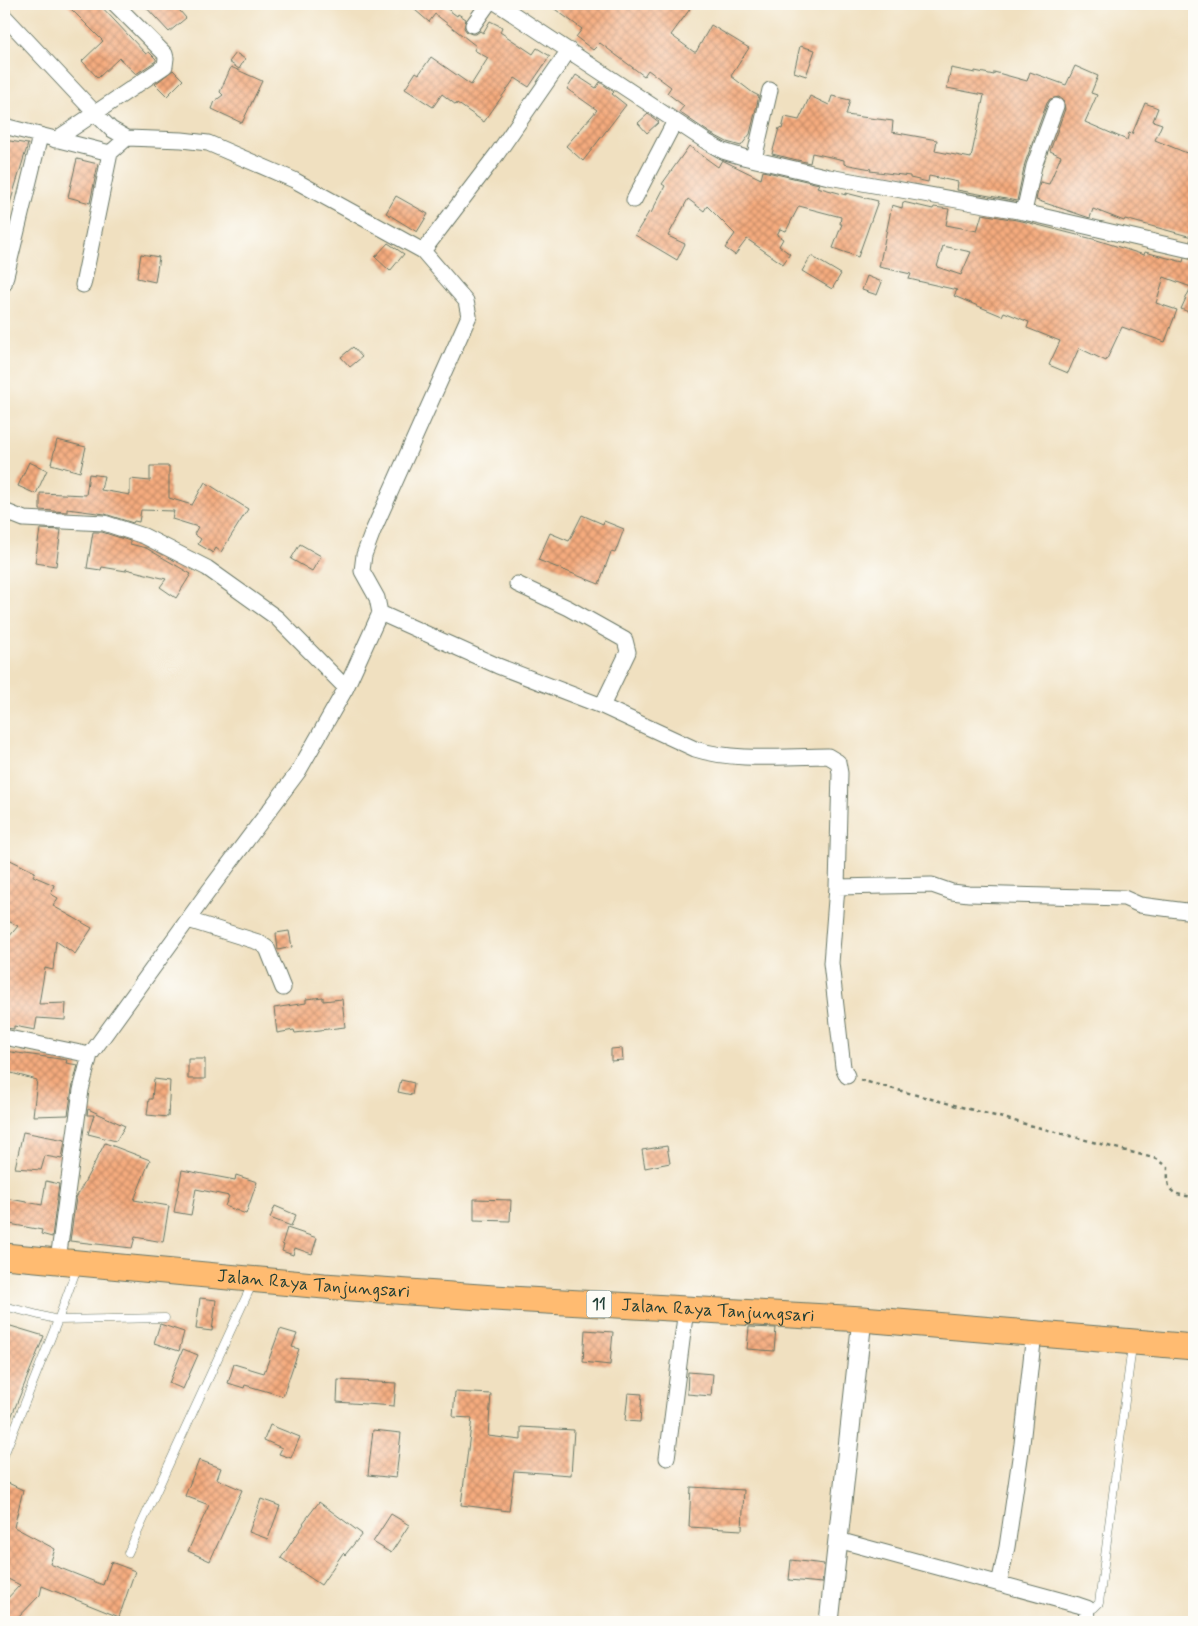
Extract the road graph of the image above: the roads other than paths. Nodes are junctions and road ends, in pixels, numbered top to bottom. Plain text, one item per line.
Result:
1 (114, 4) edge
2 (488, 4) edge
3 (498, 4) edge
4 (519, 9) edge
5 (4, 16) edge
6 (474, 25) dead end
7 (568, 50) junction
8 (770, 90) dead end
9 (1056, 106) dead end
10 (94, 112) junction
11 (675, 121) junction
12 (4, 126) edge
13 (47, 138) junction
14 (127, 138) junction
15 (110, 153) junction
16 (754, 159) junction
17 (634, 200) dead end
18 (1024, 212) junction
19 (423, 251) junction
20 (1194, 251) edge
21 (4, 284) edge
22 (83, 285) dead end
23 (4, 511) edge
24 (517, 584) dead end
25 (380, 613) junction
26 (346, 688) junction
27 (602, 706) junction
28 (837, 887) junction
29 (1194, 912) edge
30 (188, 920) junction
31 (283, 988) dead end
32 (4, 1038) edge
33 (90, 1055) junction
34 (847, 1076) road end
35 (4, 1256) edge
36 (68, 1262) junction
37 (254, 1279) junction
38 (4, 1306) edge
39 (686, 1309) junction
40 (165, 1318) dead end
41 (862, 1318) junction
42 (58, 1320) junction
43 (1034, 1333) junction
44 (1133, 1342) junction
45 (1194, 1347) edge
46 (4, 1455) edge
47 (667, 1458) dead end
48 (838, 1540) junction
49 (128, 1553) dead end
50 (999, 1584) junction
51 (1086, 1615) edge
52 (829, 1622) edge

1 - 10 street
2 - 6 street
3 - 4 street
4 - 7 street
5 - 10 street
7 - 11 street
7 - 19 street
8 - 16 street
9 - 18 street
10 - 13 street
10 - 14 street
11 - 16 street
11 - 17 street
12 - 13 street
13 - 15 street
13 - 21 street
14 - 15 street
14 - 19 street
15 - 22 street
16 - 18 street
18 - 20 street
19 - 25 street
23 - 26 street
24 - 27 street
25 - 26 street
25 - 27 street
26 - 30 street
27 - 28 street
28 - 29 street
28 - 34 street
30 - 31 street
30 - 33 street
32 - 33 street
33 - 36 street
35 - 36 highway, Jalan Raya Tanjungsari / 11
36 - 37 highway, Jalan Raya Tanjungsari / 11
36 - 42 lane
37 - 39 highway, Jalan Raya Tanjungsari / 11
37 - 49 lane
38 - 42 lane
39 - 41 highway, Jalan Raya Tanjungsari / 11
39 - 47 street
40 - 42 lane
41 - 43 highway, Jalan Raya Tanjungsari / 11
41 - 48 street
42 - 46 lane
43 - 44 highway, Jalan Raya Tanjungsari / 11
43 - 50 street
44 - 45 highway, Jalan Raya Tanjungsari / 11
44 - 51 lane
48 - 50 street
48 - 52 street
50 - 51 street

